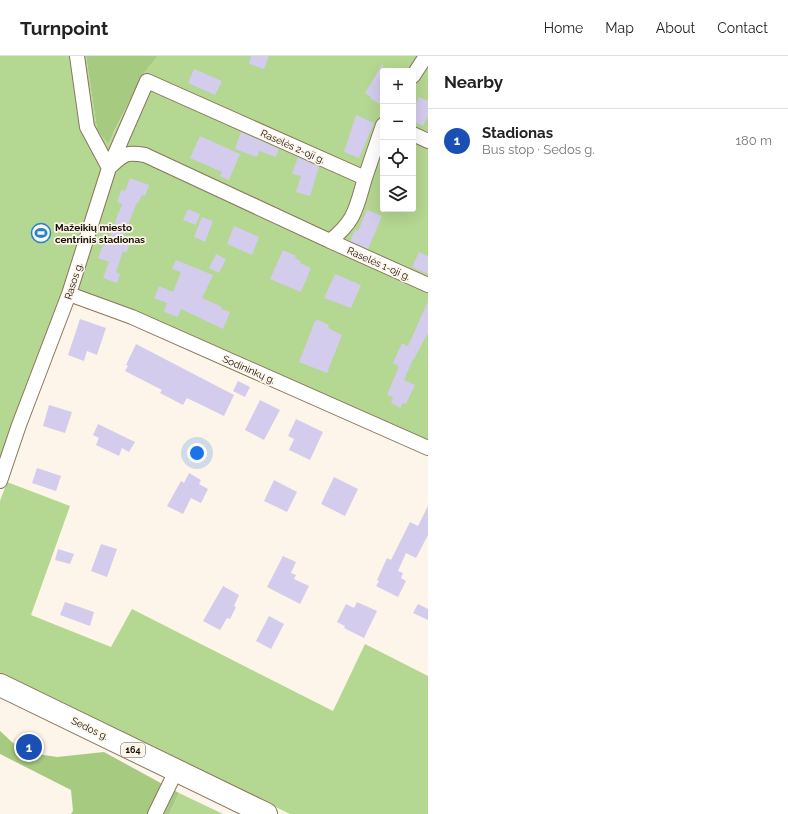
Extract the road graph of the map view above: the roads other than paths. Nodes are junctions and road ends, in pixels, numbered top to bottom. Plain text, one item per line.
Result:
1 (77, 56) edge
2 (425, 60) edge
3 (416, 72) edge
4 (380, 134) edge
5 (416, 135) edge
6 (428, 141) edge
7 (109, 168) junction
8 (365, 178) junction
9 (330, 241) junction
10 (428, 285) edge
11 (69, 294) junction
12 (428, 448) edge
13 (0, 481) edge
14 (0, 685) edge
15 (176, 771) junction
16 (155, 814) edge
17 (266, 814) edge

1 - 7 street
2 - 3 street
4 - 8 street
5 - 6 street
7 - 8 street, Raselės 2-oji g.
7 - 9 street, Raselės 1-oji g.
7 - 11 street, Rasos g.
8 - 9 street
9 - 10 street, Raselės 1-oji g.
11 - 12 street, Sodininkų g.
11 - 13 street, Rasos g.
14 - 15 main road, Sedos g. / 164
15 - 16 street
15 - 17 main road, Sedos g. / 164

